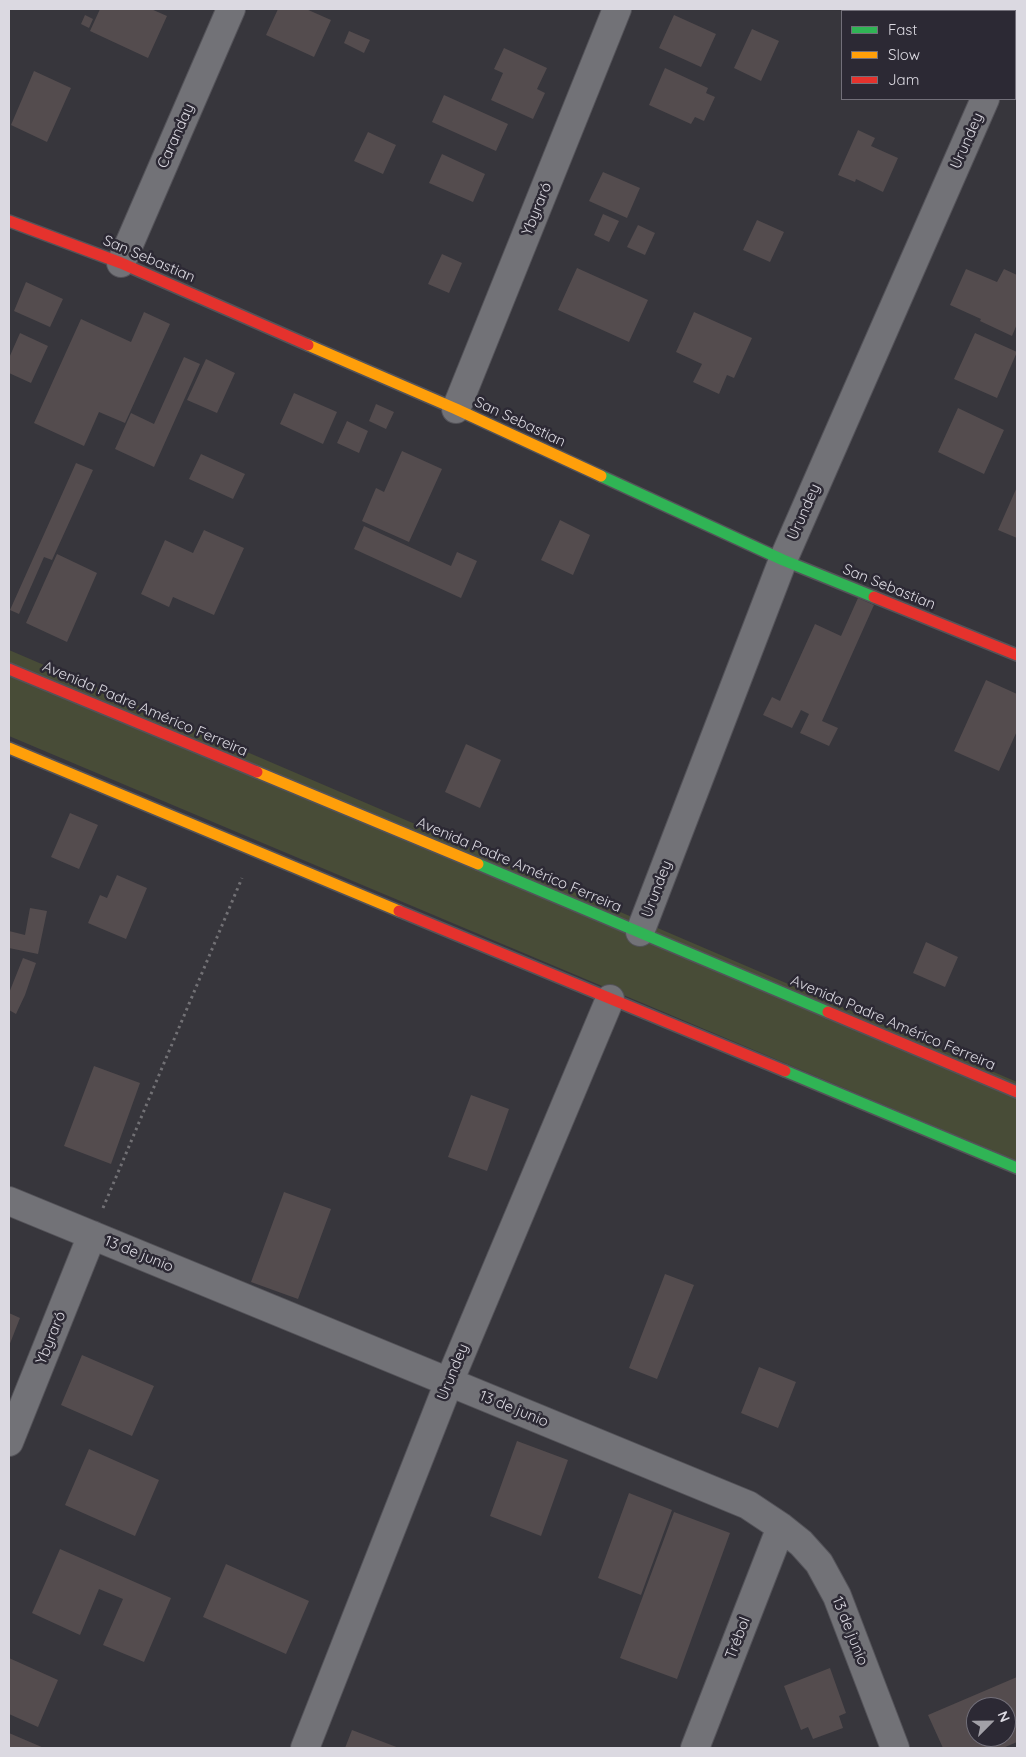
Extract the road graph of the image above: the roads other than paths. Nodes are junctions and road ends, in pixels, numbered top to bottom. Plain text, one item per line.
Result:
1 (231, 9) edge
2 (617, 9) edge
3 (985, 100) edge
4 (9, 221) edge
5 (121, 262) junction
6 (456, 409) junction
7 (783, 560) junction
8 (1017, 655) edge
9 (9, 669) edge
10 (9, 748) edge
11 (640, 932) junction
12 (610, 999) junction
13 (1017, 1092) edge
14 (1017, 1168) edge
15 (9, 1201) edge
16 (92, 1234) junction
17 (449, 1382) junction
18 (9, 1442) edge
19 (782, 1527) junction
20 (306, 1748) edge
21 (695, 1748) edge
22 (895, 1748) edge

1 - 5 street, Caranday
2 - 6 street, Ybyraró
3 - 7 street, Urundey
4 - 5 street, San Sebastian
5 - 6 street, San Sebastian
6 - 7 street, San Sebastian
7 - 8 street, San Sebastian
7 - 11 street, Urundey
9 - 11 street, Avenida Padre Américo Ferreira
10 - 12 street
11 - 13 street, Avenida Padre Américo Ferreira
12 - 14 street
12 - 17 street, Urundey
15 - 16 street, 13 de junio
16 - 17 street, 13 de junio
16 - 18 street, Ybyraró
17 - 19 street, 13 de junio
17 - 20 street, Urundey
19 - 21 street, Trébol
19 - 22 street, 13 de junio

